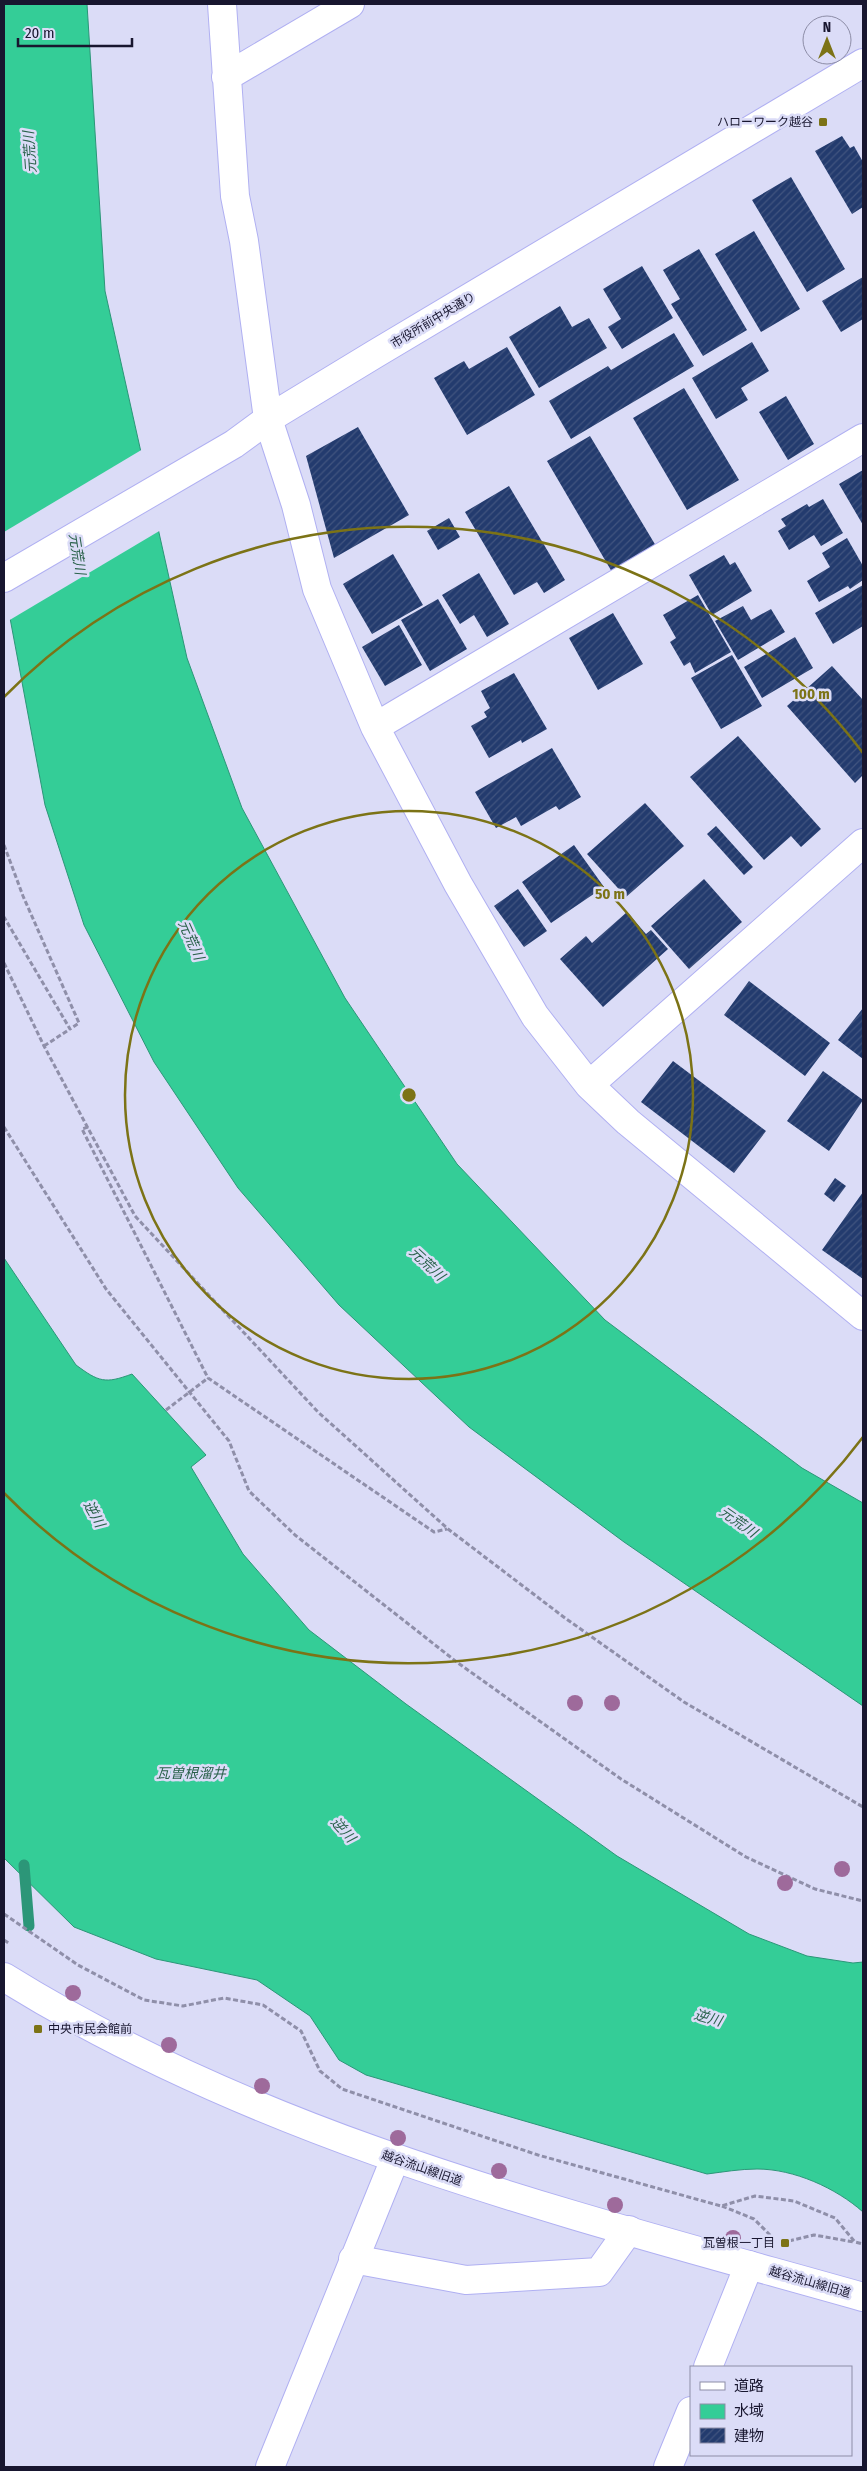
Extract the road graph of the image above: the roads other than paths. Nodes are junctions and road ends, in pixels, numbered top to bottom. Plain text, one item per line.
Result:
1 (222, 4) edge
2 (350, 4) edge
3 (863, 63) edge
4 (226, 77) junction
5 (268, 419) junction
6 (863, 438) edge
7 (4, 578) edge
8 (375, 727) junction
9 (863, 843) edge
10 (589, 1085) junction
11 (863, 1316) edge
12 (4, 1977) edge
13 (395, 2159) junction
14 (629, 2230) junction
15 (353, 2259) junction
16 (749, 2265) junction
17 (863, 2297) edge
18 (708, 2366) edge
19 (690, 2414) edge
20 (270, 2467) edge
21 (668, 2467) edge

1 - 4 street
2 - 4 street
3 - 5 street, 市役所前中央通り
4 - 5 street
5 - 7 street, 市役所前中央通り
5 - 8 street
6 - 8 street
8 - 10 street
9 - 10 street
10 - 11 street
12 - 13 street, 越谷流山線旧道
13 - 14 street, 越谷流山線旧道
13 - 15 street
14 - 15 street
14 - 16 street, 越谷流山線旧道
15 - 20 street
16 - 17 street, 越谷流山線旧道
16 - 18 street
19 - 21 street

